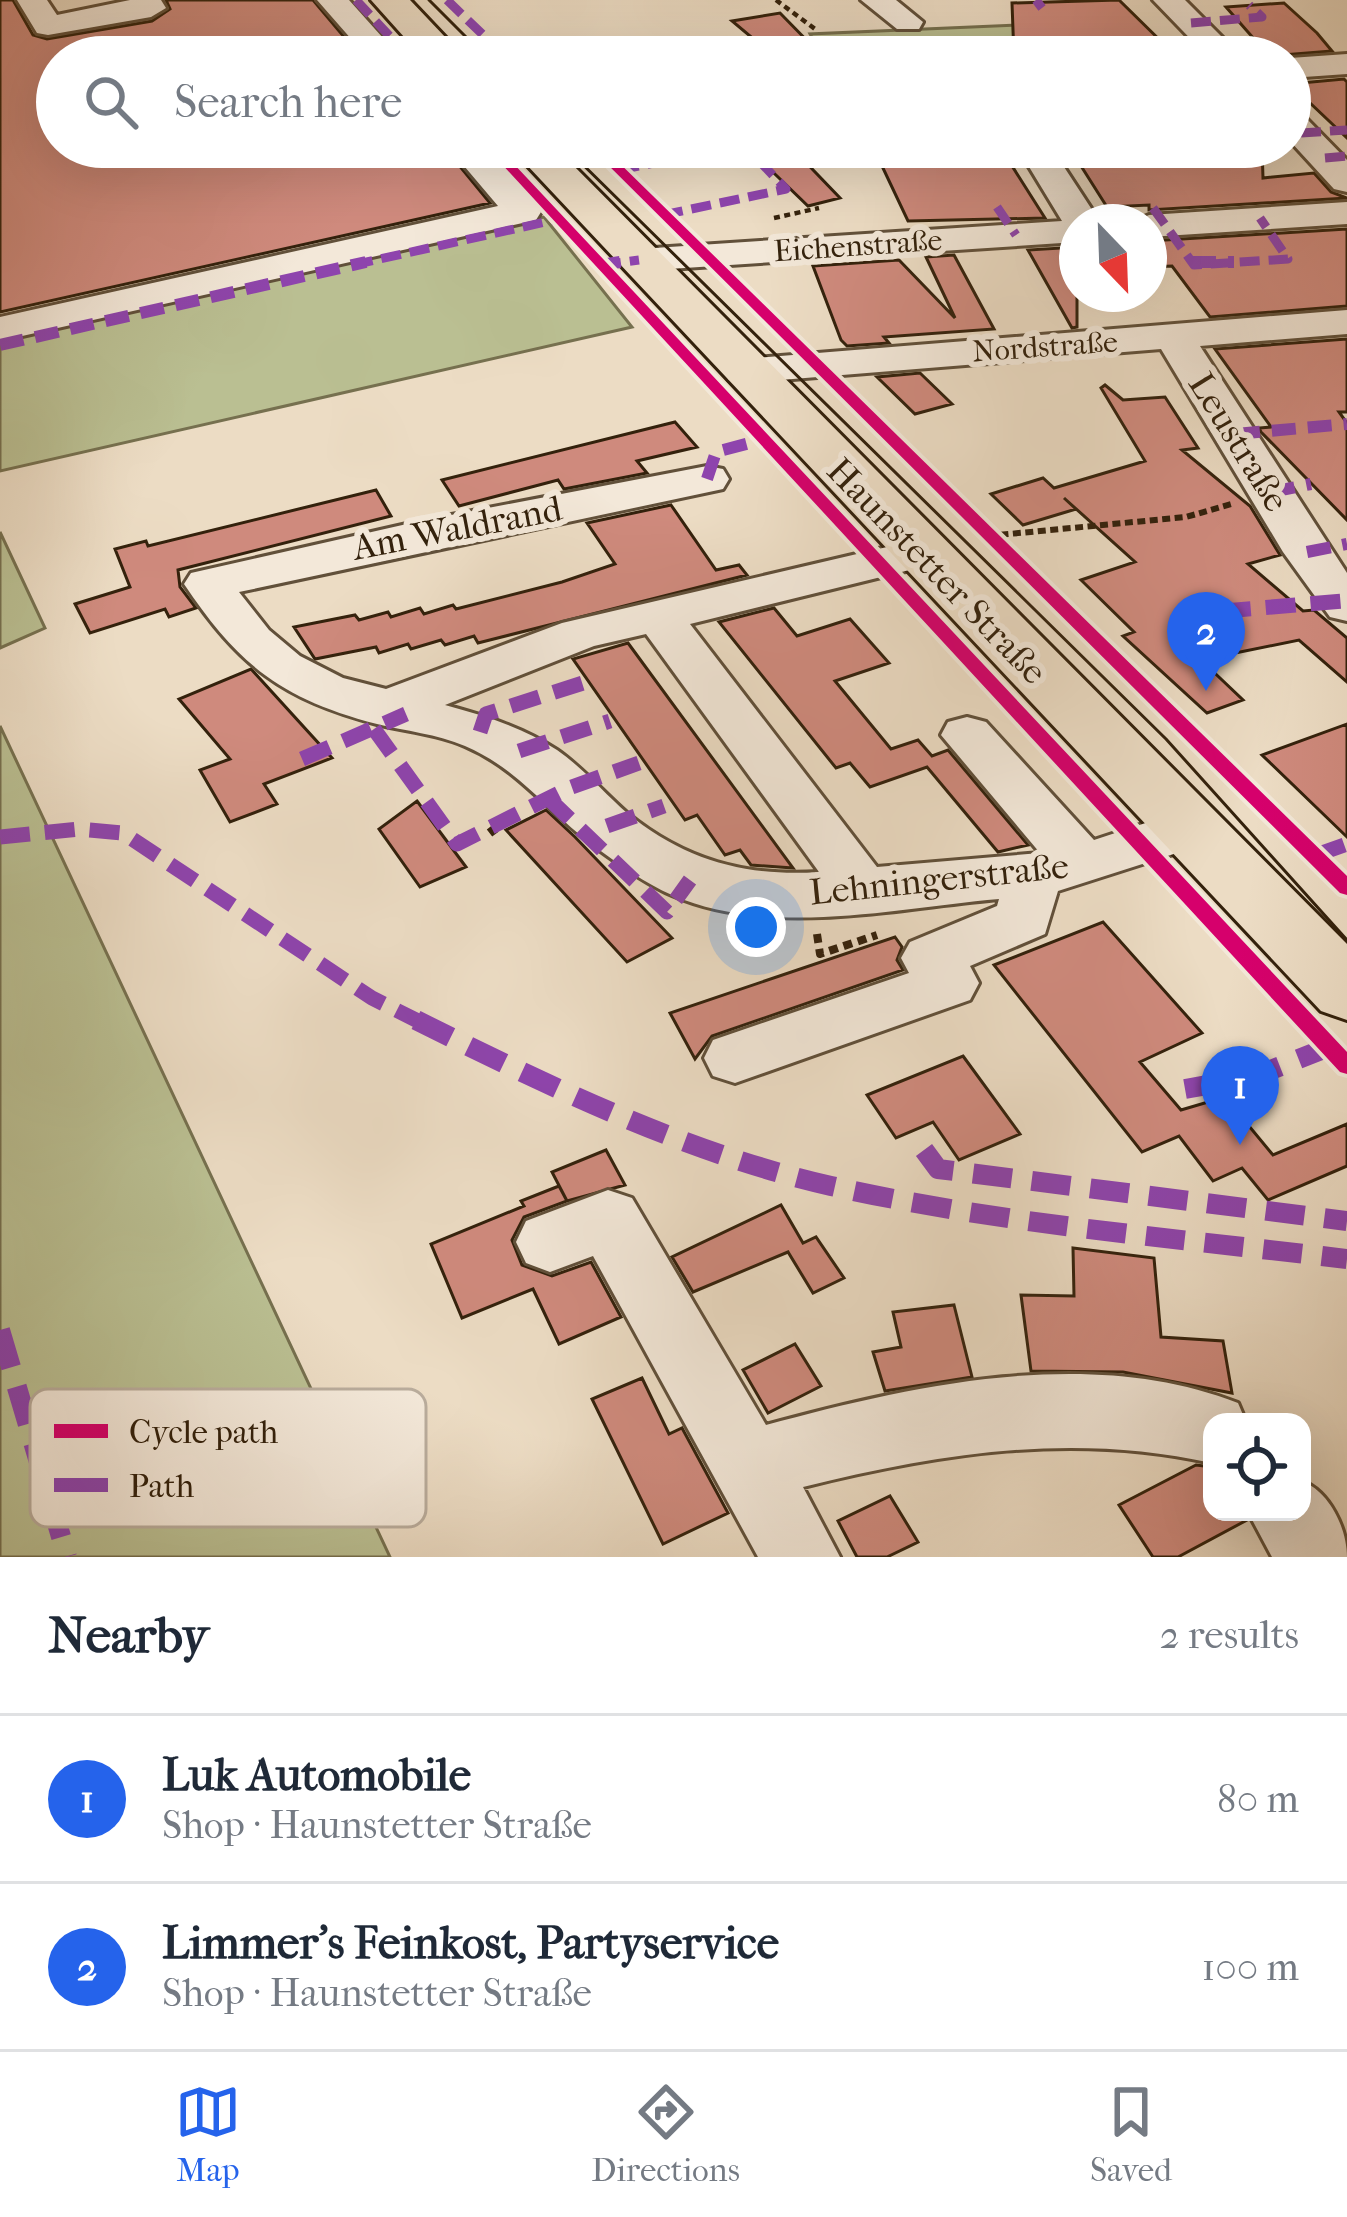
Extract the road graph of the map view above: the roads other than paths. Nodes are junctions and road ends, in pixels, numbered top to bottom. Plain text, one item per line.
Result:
1 (32, 0) edge
2 (145, 0) edge
3 (332, 0) edge
4 (389, 0) edge
5 (876, 0) edge
6 (1168, 0) edge
7 (908, 22) dead end
8 (365, 36) edge
9 (424, 36) edge
10 (1205, 36) edge
11 (1347, 64) edge
12 (1311, 67) edge
13 (1311, 143) edge
14 (484, 168) edge
15 (551, 168) edge
16 (1047, 168) edge
17 (1347, 181) edge
18 (1070, 204) edge
19 (1347, 212) edge
20 (1167, 225) edge
21 (1059, 232) edge
22 (639, 260) junction
23 (1347, 322) edge
24 (0, 329) edge
25 (1174, 337) junction
26 (744, 371) junction
27 (707, 478) dead end
28 (920, 554) junction
29 (208, 584) joint
30 (1347, 605) edge
31 (658, 616) junction
32 (385, 709) junction
33 (967, 735) dead end
34 (1188, 829) junction
35 (1058, 870) junction
36 (863, 890) junction
37 (1347, 991) edge
38 (734, 1058) dead end
39 (550, 1242) dead end
40 (1203, 1426) edge
41 (749, 1466) junction
42 (1292, 1521) edge
43 (801, 1557) edge
44 (1318, 1557) edge

1 - 2 street
3 - 8 street
4 - 9 main road
5 - 7 street
6 - 10 street
11 - 12 street
13 - 17 street
14 - 24 street
15 - 22 main road, Haunstetter Straße
16 - 18 street
19 - 20 street
21 - 22 street, Eichenstraße
22 - 26 main road, Haunstetter Straße
23 - 25 street, Nordstraße
25 - 26 street, Nordstraße
25 - 30 street, Leustraße
26 - 28 main road, Haunstetter Straße
27 - 29 street, Am Waldrand
28 - 31 street
28 - 34 main road, Haunstetter Straße
29 - 32 street, Lehningerstraße
31 - 32 street
31 - 36 street
32 - 36 street, Lehningerstraße
33 - 35 street
34 - 35 street, Lehningerstraße
34 - 37 main road, Haunstetter Straße
35 - 36 street, Lehningerstraße
35 - 38 street
39 - 41 street
40 - 41 street
41 - 43 street
42 - 44 street

